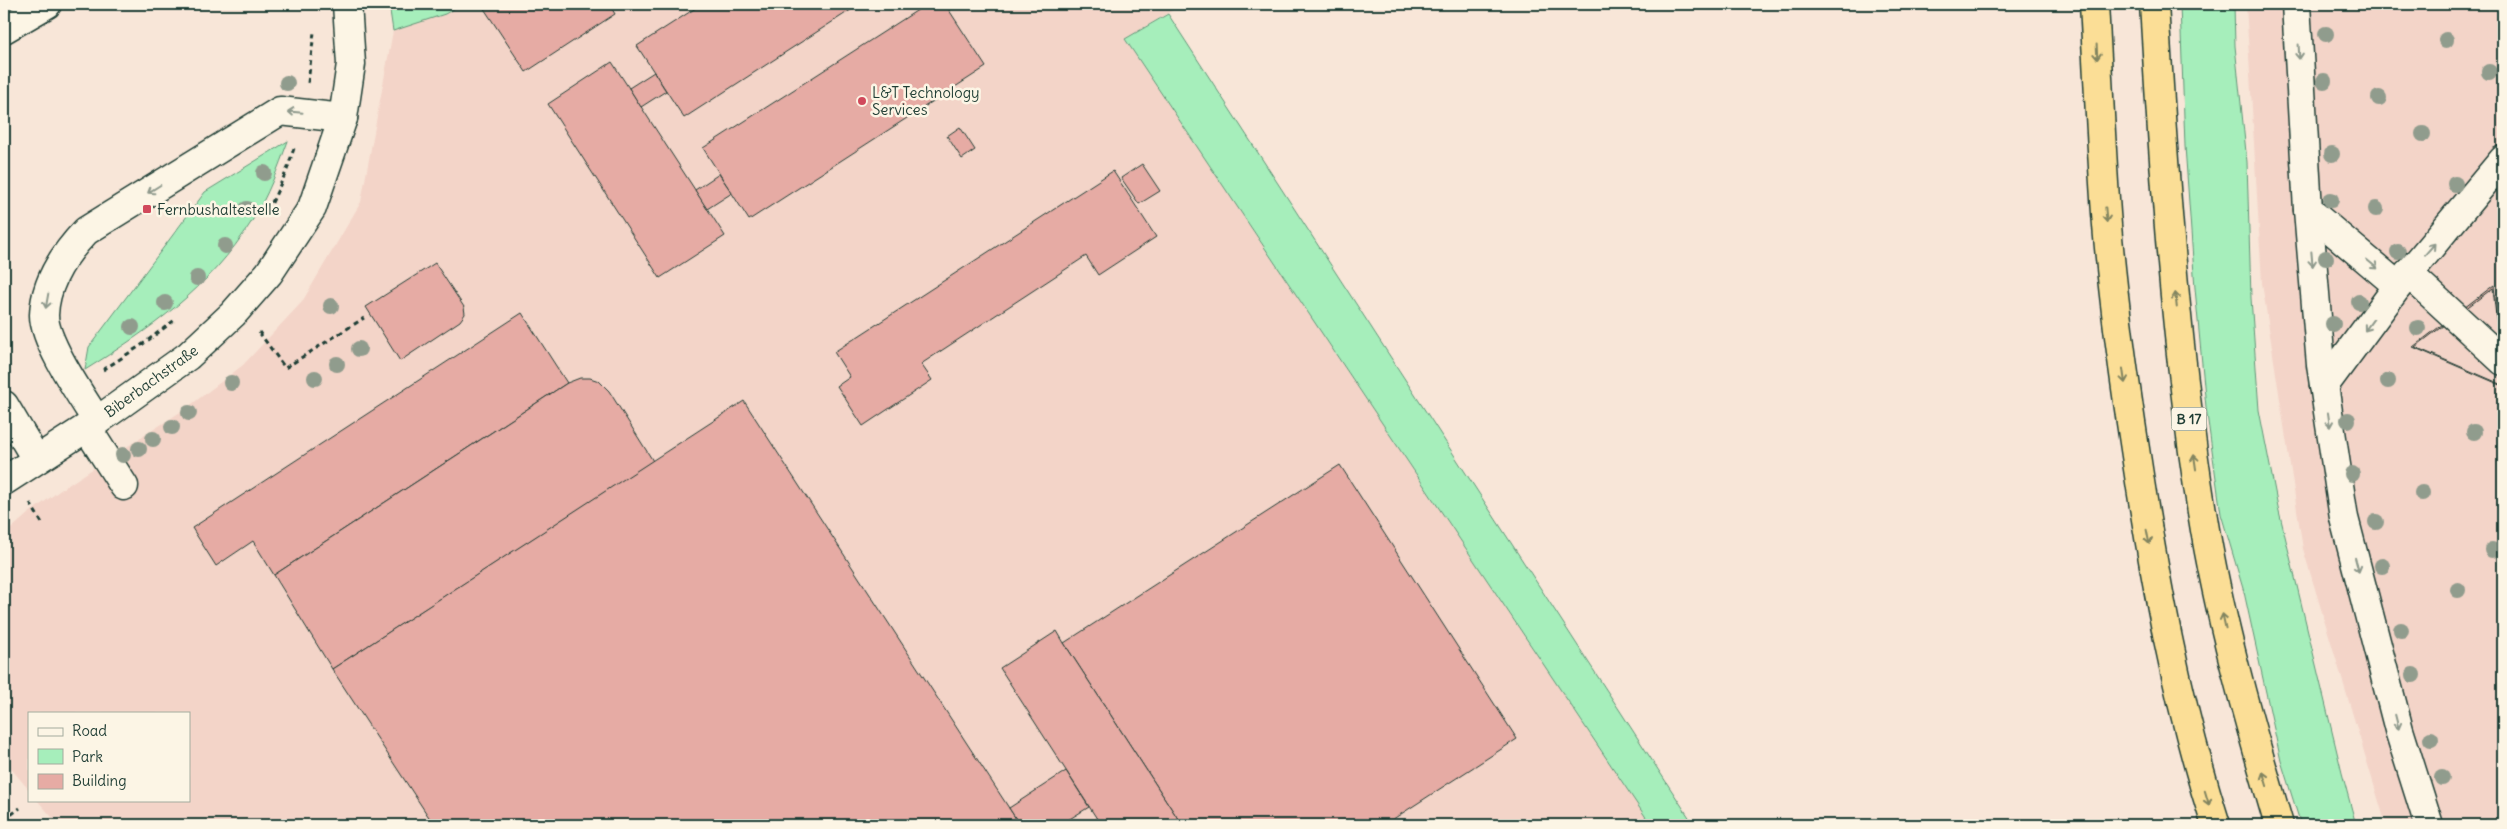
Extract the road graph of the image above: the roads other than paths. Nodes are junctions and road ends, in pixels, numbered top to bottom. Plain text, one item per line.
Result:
1 (47, 4) edge
2 (347, 4) edge
3 (2094, 4) edge
4 (2154, 4) edge
5 (2296, 4) edge
6 (4, 29) edge
7 (343, 118) junction
8 (2503, 160) edge
9 (2308, 210) junction
10 (2403, 280) junction
11 (2503, 361) edge
12 (2324, 386) junction
13 (4, 405) edge
14 (92, 424) junction
15 (36, 459) junction
16 (4, 481) edge
17 (124, 486) dead end
18 (2216, 825) edge
19 (2279, 825) edge
20 (2428, 825) edge

1 - 6 street
2 - 7 street, Biberbachstraße
3 -> 18 highway
19 -> 4 highway, B 17
5 -> 9 street
7 - 14 street, Biberbachstraße
7 -> 14 street
10 -> 8 street
9 -> 10 street
9 -> 12 street
10 - 11 street
10 -> 12 street
12 -> 20 street
13 - 15 street
14 - 15 street, Biberbachstraße
14 - 17 street
15 - 16 street, Biberbachstraße

